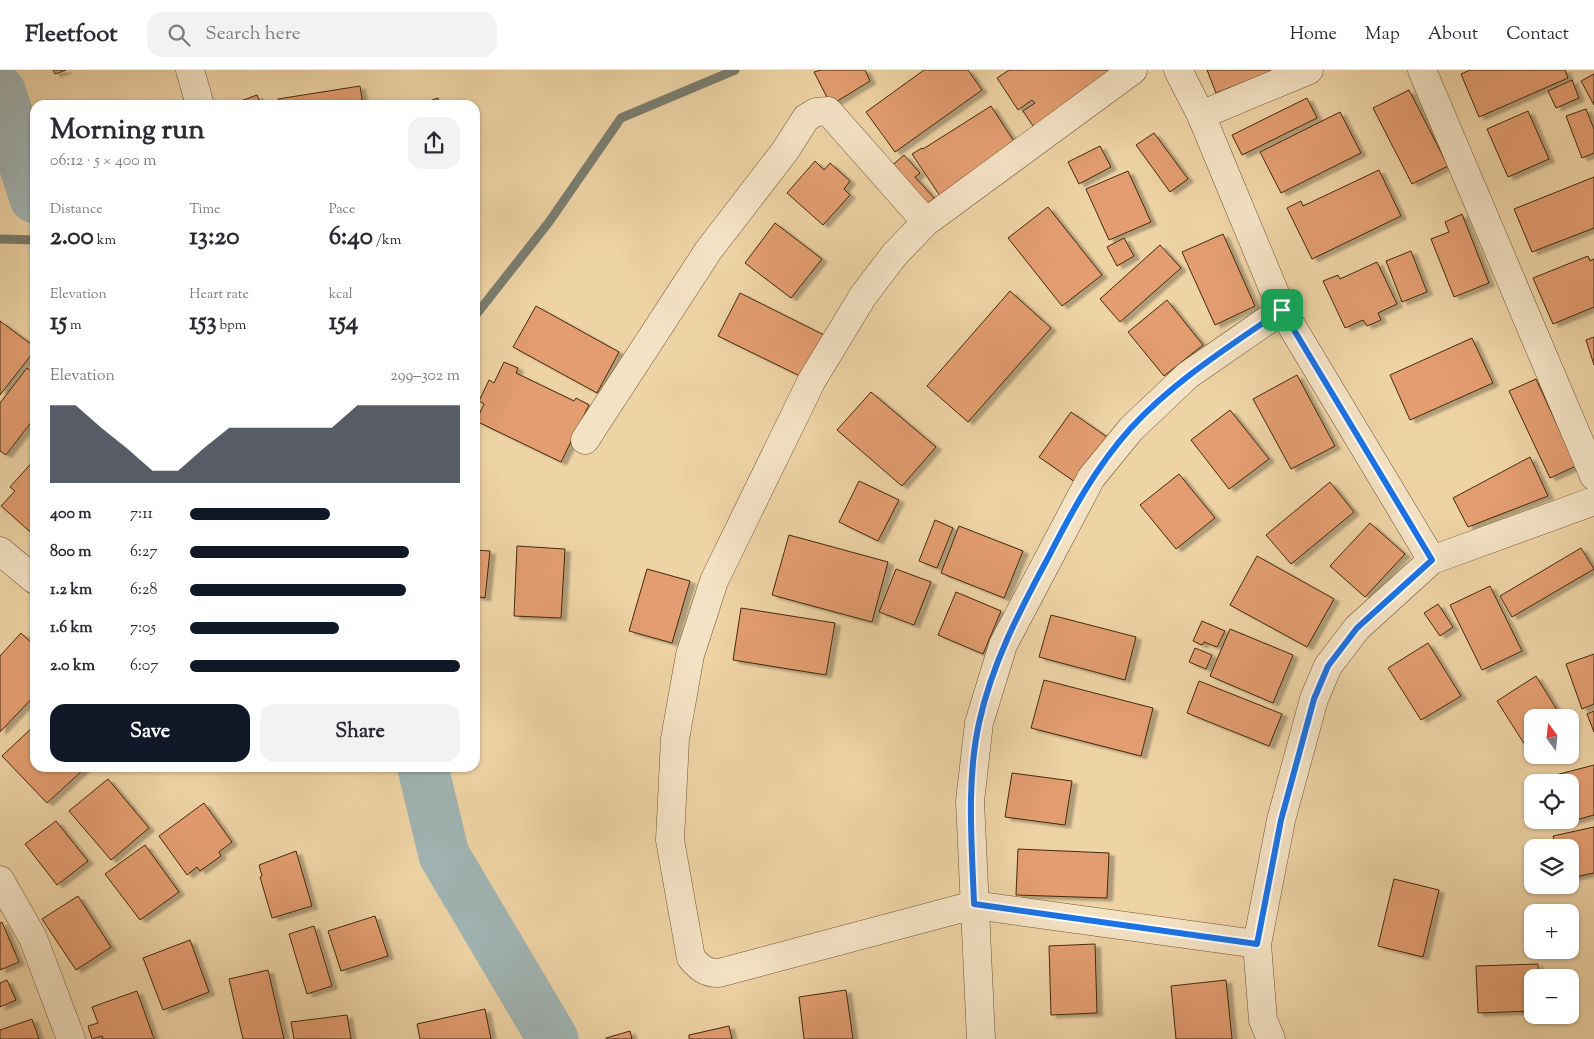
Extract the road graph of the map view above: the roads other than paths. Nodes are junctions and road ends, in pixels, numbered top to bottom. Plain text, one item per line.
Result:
1 (190, 70) edge
2 (1133, 70) edge
3 (1178, 70) edge
4 (1309, 70) edge
5 (1422, 70) edge
6 (199, 100) edge
7 (1201, 114) junction
8 (926, 222) junction
9 (1282, 310) junction
10 (585, 440) dead end
11 (1594, 476) edge
12 (1594, 501) edge
13 (0, 551) edge
14 (1432, 560) junction
15 (30, 576) edge
16 (0, 880) edge
17 (974, 904) junction
18 (1257, 944) junction
19 (71, 1039) edge
20 (981, 1039) edge
21 (1271, 1039) edge

1 - 6 street
2 - 8 street
3 - 7 street
4 - 7 street
5 - 11 street
7 - 9 street
8 - 10 street
8 - 17 street
9 - 14 street
9 - 17 street
12 - 14 street
13 - 15 street
14 - 18 street
16 - 19 street
17 - 18 street
17 - 20 street
18 - 21 street

